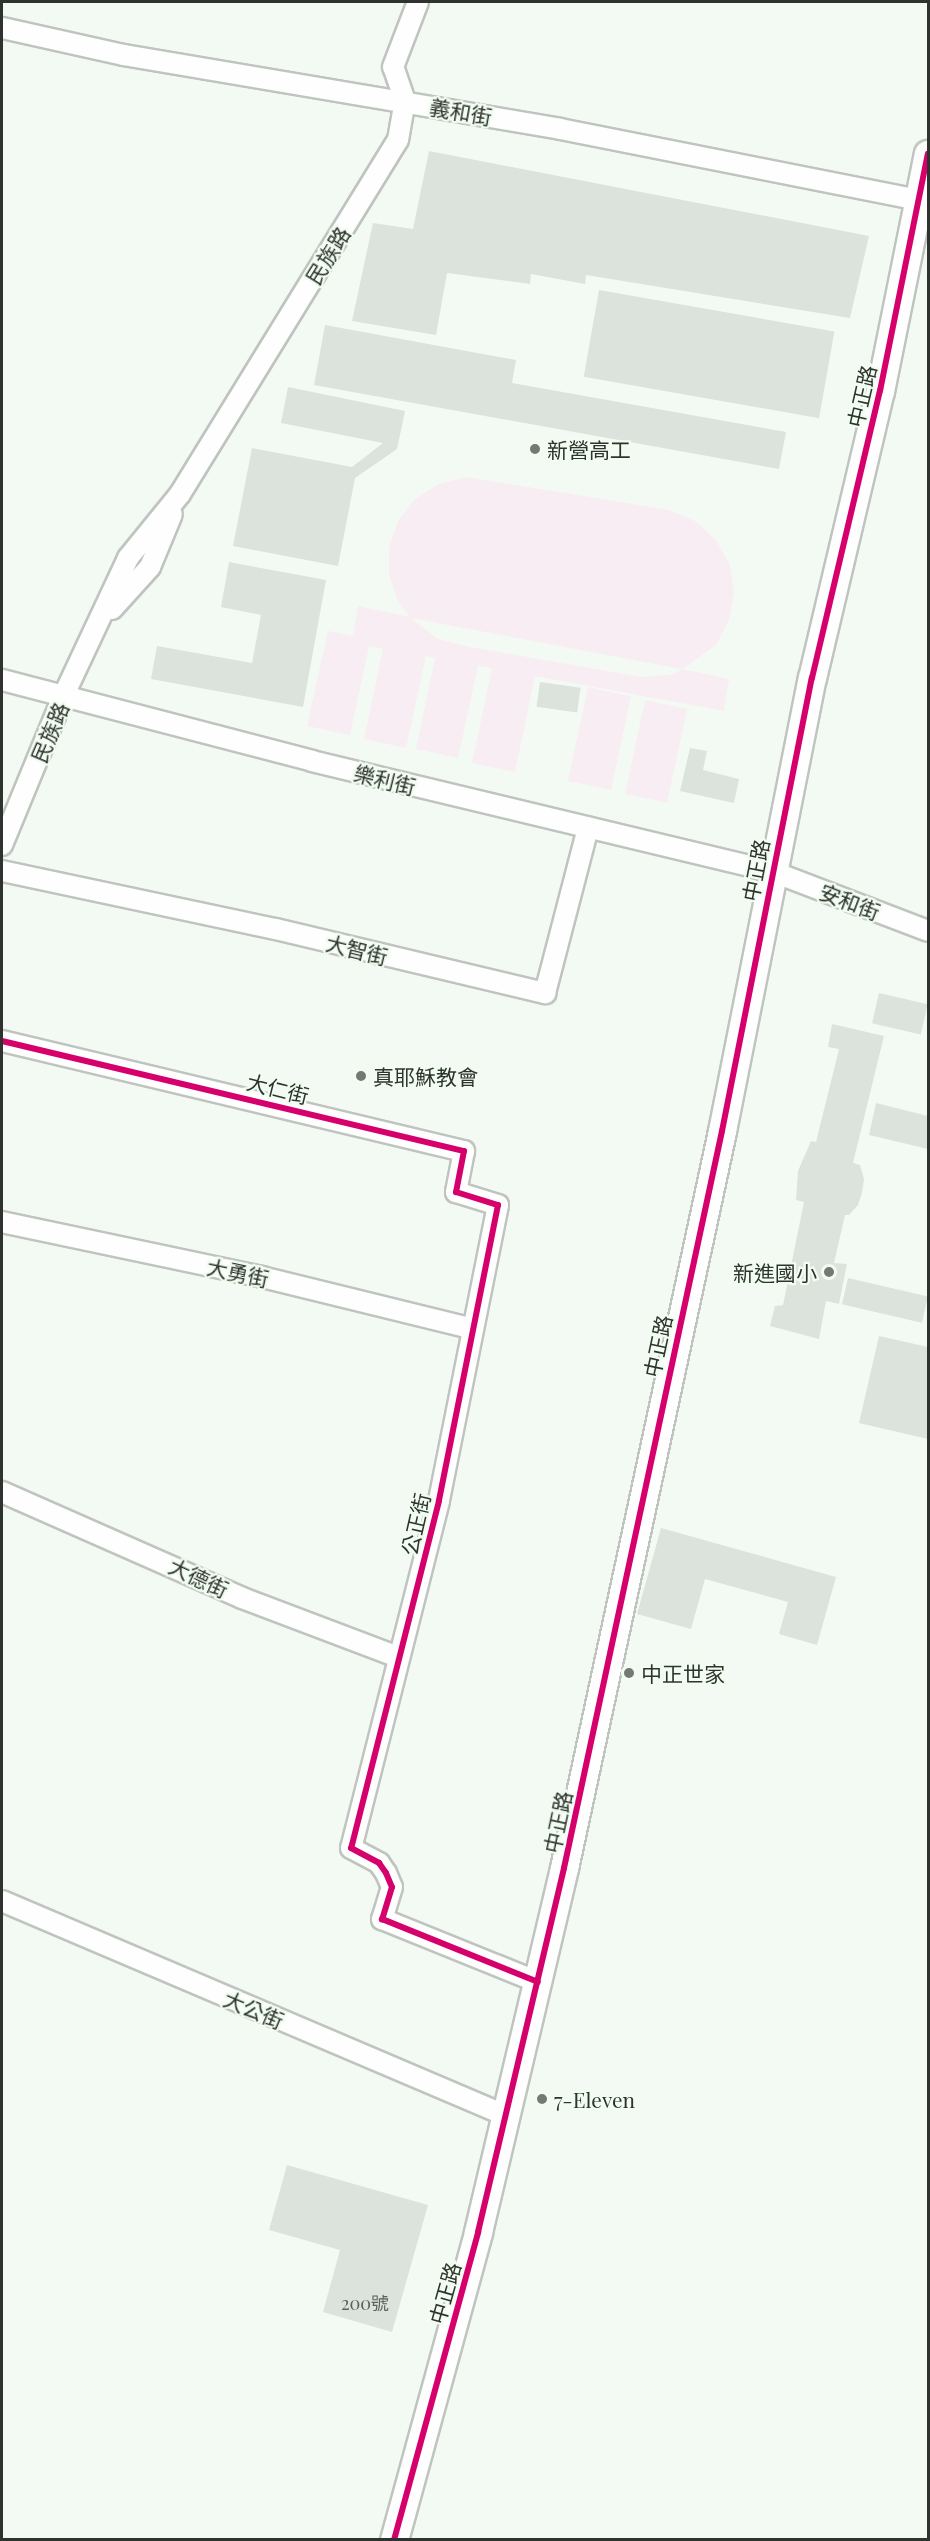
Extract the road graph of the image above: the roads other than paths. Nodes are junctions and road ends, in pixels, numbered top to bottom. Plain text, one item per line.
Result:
1 (418, 2) edge
2 (2, 28) edge
3 (405, 101) junction
4 (928, 154) edge
5 (919, 200) junction
6 (2, 680) edge
7 (63, 697) junction
8 (588, 828) junction
9 (2, 845) edge
10 (2, 871) edge
11 (771, 871) junction
12 (928, 931) edge
13 (2, 1041) edge
14 (498, 1205) joint
15 (2, 1222) edge
16 (473, 1329) junction
17 (2, 1492) edge
18 (398, 1657) junction
19 (2, 1901) edge
20 (538, 1982) junction
21 (507, 2116) junction
22 (394, 2540) edge

1 - 3 street, 民族路
2 - 3 street, 義和街
3 - 5 street, 義和街
3 - 7 street, 民族路
4 - 5 street, 中正路
5 - 11 street, 中正路
6 - 7 street, 樂利街
7 - 8 street, 樂利街
7 - 9 street, 民族路
8 - 10 street, 大智街
8 - 11 street, 樂利街
11 - 12 street, 安和街
11 - 20 street, 中正路
13 - 14 street, 大仁街
14 - 16 street, 公正街
15 - 16 street, 大勇街
16 - 18 street, 公正街
17 - 18 street, 大德街
18 - 20 street, 公正街
19 - 21 street, 大公街
20 - 21 street, 中正路
21 - 22 street, 中正路

